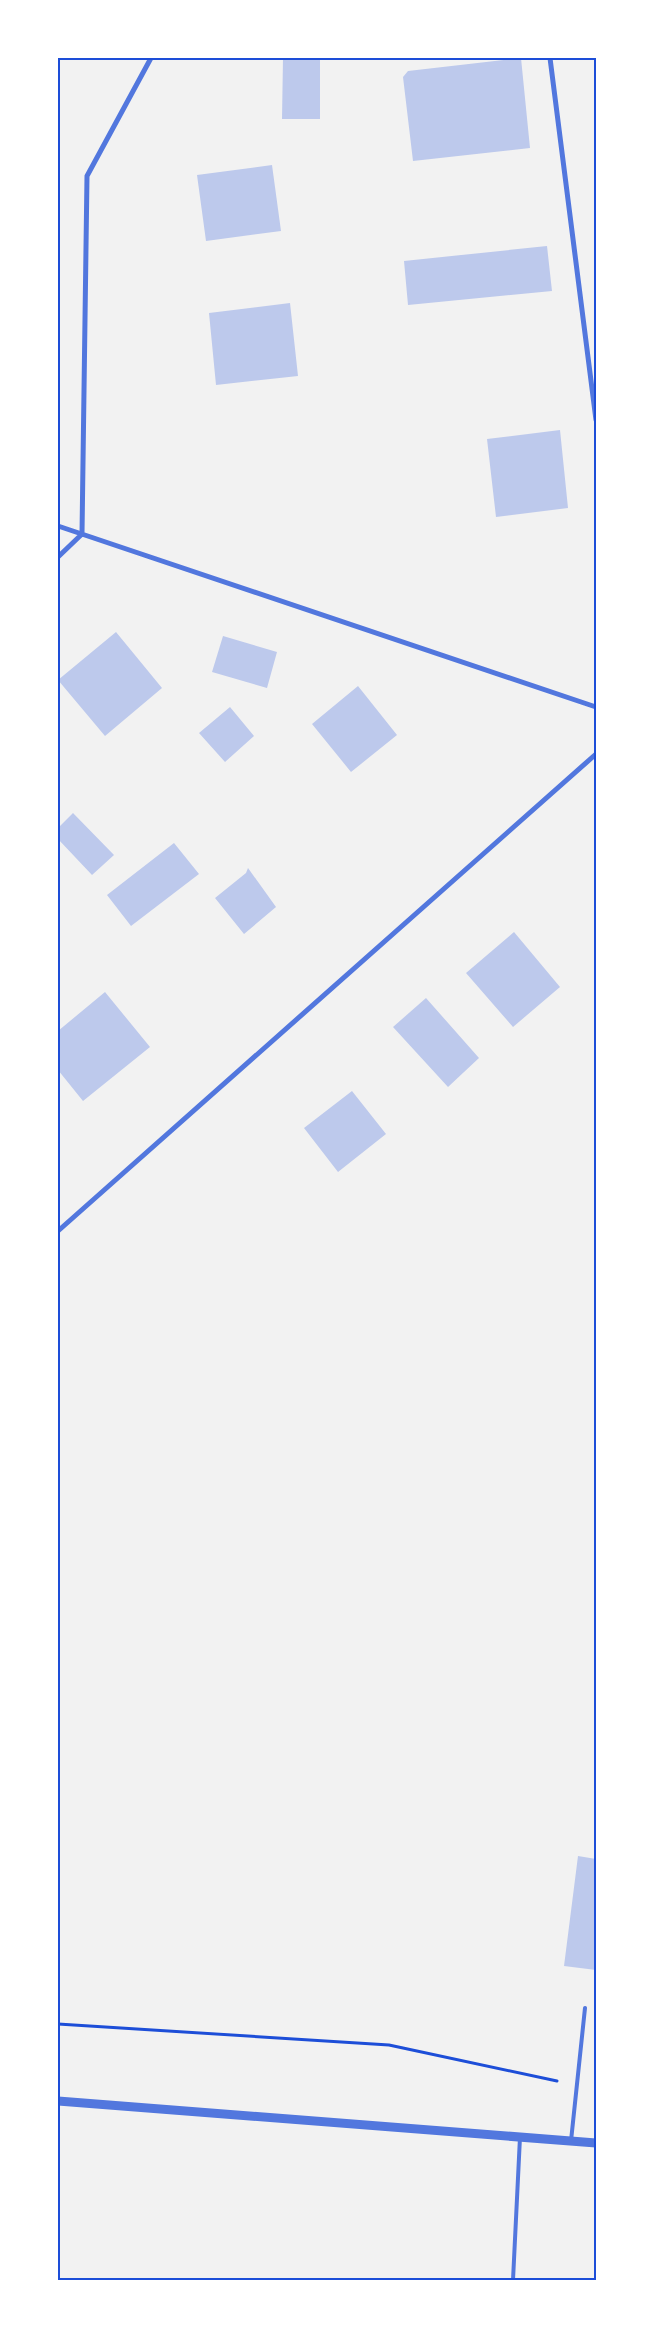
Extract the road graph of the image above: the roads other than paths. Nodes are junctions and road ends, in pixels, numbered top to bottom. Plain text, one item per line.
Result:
1 (151, 58) edge
2 (550, 58) edge
3 (596, 420) edge
4 (58, 526) edge
5 (82, 534) junction
6 (58, 557) edge
7 (596, 707) edge
8 (596, 754) edge
9 (58, 1230) edge
10 (585, 2008) dead end
11 (58, 2101) edge
12 (520, 2137) junction
13 (571, 2142) junction
14 (596, 2144) edge
15 (513, 2280) edge

1 - 5 street
2 - 3 street
4 - 5 street
5 - 6 street
5 - 7 street
8 - 9 street
10 - 13 lane
11 - 12 street
12 - 13 street
12 - 15 lane
13 - 14 street

